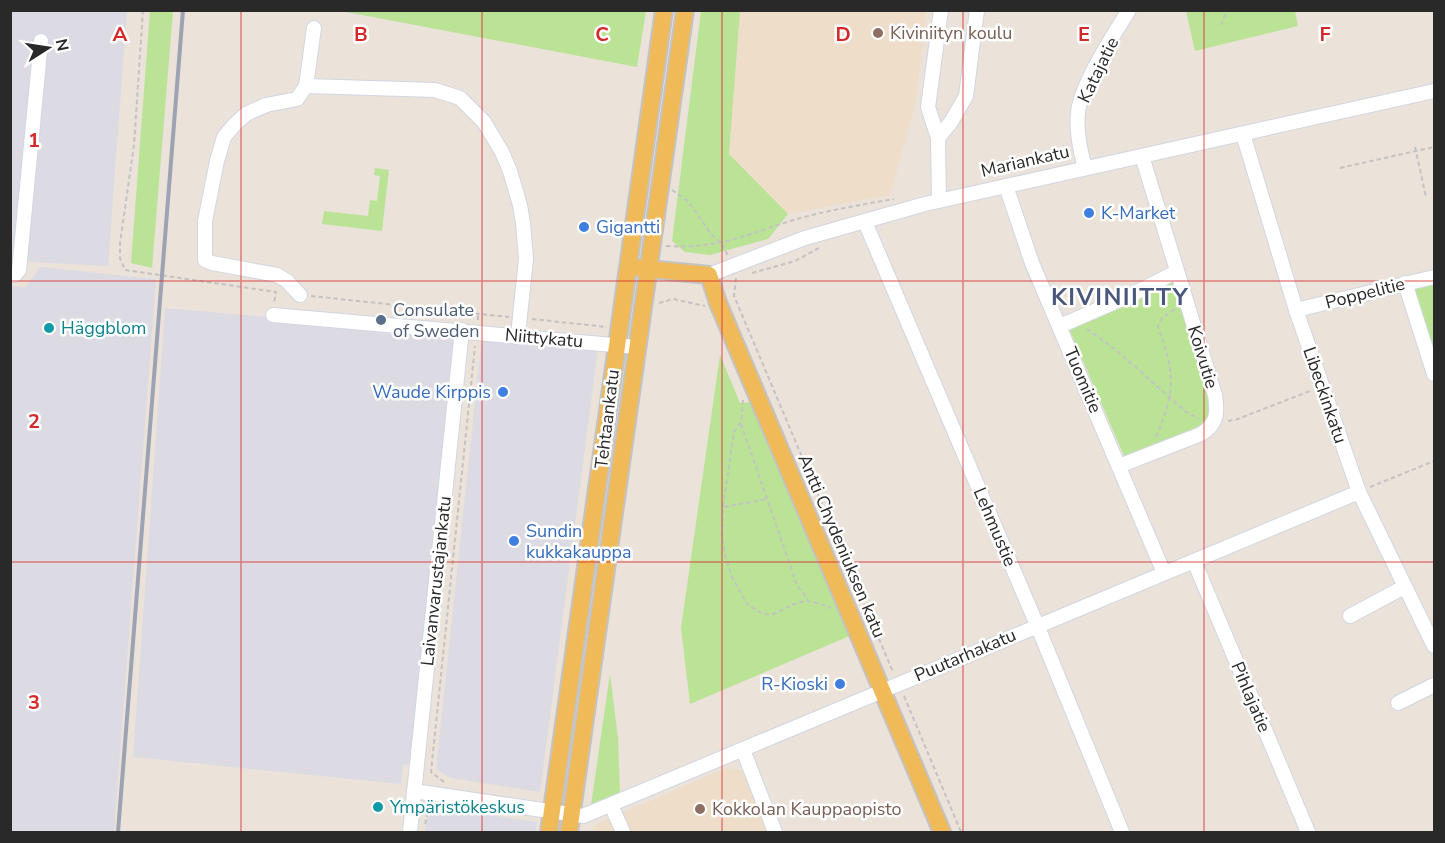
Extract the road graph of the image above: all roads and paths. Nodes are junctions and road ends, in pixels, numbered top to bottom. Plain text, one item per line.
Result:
1 (143, 10) edge
2 (664, 10) edge
3 (685, 10) edge
4 (941, 10) edge
5 (977, 10) edge
6 (1130, 10) edge
7 (1227, 10) edge
8 (1221, 25) dead end
9 (314, 28) dead end
10 (41, 41) dead end
11 (306, 86) junction
12 (1434, 91) edge
13 (1243, 134) junction
14 (938, 138) junction
15 (1434, 147) edge
16 (1415, 149) junction
17 (1142, 156) junction
18 (1085, 168) junction
19 (1340, 168) dead end
20 (1006, 186) junction
21 (672, 190) dead end
22 (1426, 197) dead end
23 (939, 200) junction
24 (866, 222) junction
25 (821, 247) dead end
26 (628, 266) junction
27 (649, 270) junction
28 (734, 271) junction
29 (1176, 272) junction
30 (13, 275) edge
31 (709, 275) junction
32 (1434, 277) edge
33 (1405, 283) junction
34 (276, 292) junction
35 (300, 295) junction
36 (734, 296) junction
37 (659, 303) dead end
38 (718, 303) junction
39 (1186, 303) junction
40 (1296, 310) junction
41 (478, 313) junction
42 (273, 315) joint
43 (520, 318) junction
44 (1066, 323) junction
45 (607, 327) dead end
46 (462, 330) junction
47 (476, 331) junction
48 (518, 335) junction
49 (617, 345) junction
50 (636, 347) junction
51 (1434, 374) edge
52 (1322, 386) junction
53 (1170, 398) junction
54 (744, 401) dead end
55 (741, 422) junction
56 (1214, 422) junction
57 (1152, 453) junction
58 (1434, 461) edge
59 (1119, 466) junction
60 (1359, 492) junction
61 (768, 499) junction
62 (723, 507) junction
63 (1194, 561) junction
64 (1164, 573) junction
65 (1404, 587) junction
66 (808, 600) junction
67 (835, 609) dead end
68 (1350, 616) dead end
69 (1037, 625) junction
70 (1434, 646) edge
71 (899, 684) junction
72 (1434, 685) edge
73 (883, 691) junction
74 (1398, 703) dead end
75 (743, 750) junction
76 (445, 783) dead end
77 (414, 791) junction
78 (610, 805) junction
79 (552, 811) junction
80 (572, 814) junction
81 (410, 832) edge
82 (549, 832) edge
83 (569, 832) edge
84 (623, 832) edge
85 (775, 832) edge
86 (942, 832) edge
87 (961, 832) edge
88 (1122, 832) edge
89 (1308, 832) edge

1 - 34 path
2 - 26 main road, Tehtaankatu
3 - 27 main road, Tehtaankatu
4 - 14 street
5 - 14 street
6 - 18 street, Katajatie
7 - 8 path
9 - 11 street
10 - 30 street
11 - 35 street
11 - 43 street
12 - 13 street, Mariankatu
13 - 17 street, Mariankatu
13 - 40 street, Libeckinkatu
14 - 23 street
15 - 16 path
16 - 19 path
16 - 22 path
17 - 18 street, Mariankatu
17 - 29 street, Koivutie
18 - 20 street, Mariankatu
20 - 23 street, Mariankatu
20 - 44 street, Tuomitie
21 - 28 path
23 - 24 street, Mariankatu
24 - 28 street, Mariankatu
24 - 69 street, Lehmustie
25 - 28 path
26 - 27 main road, Mariankatu
26 - 49 main road, Tehtaankatu
27 - 31 main road, Mariankatu
27 - 50 main road, Tehtaankatu
28 - 31 street, Mariankatu
28 - 36 path
29 - 39 street, Koivutie
29 - 44 street
31 - 38 main road, Antti Chydeniuksen katu
32 - 33 street, Poppelitie
33 - 40 street, Poppelitie
33 - 51 street
34 - 35 path
34 - 42 path
35 - 41 path
36 - 38 path
36 - 71 path
37 - 38 path
38 - 73 main road, Antti Chydeniuksen katu
39 - 53 path
39 - 56 street, Koivutie
40 - 52 street, Libeckinkatu
41 - 43 path
41 - 47 path
42 - 46 street, Niittykatu
43 - 45 path
43 - 48 street
44 - 53 path
44 - 59 street, Tuomitie
46 - 47 street, Niittykatu
46 - 77 street, Laivanvarustajankatu
47 - 48 street, Niittykatu
47 - 76 path
48 - 49 street, Niittykatu
49 - 50 street, Niittykatu
49 - 79 main road, Tehtaankatu
50 - 80 main road, Tehtaankatu
52 - 56 path
52 - 60 street, Libeckinkatu
53 - 56 path
53 - 57 path
54 - 55 path
55 - 61 path
55 - 62 path
56 - 57 street
57 - 59 street
58 - 60 path
59 - 64 street, Tuomitie
60 - 63 street, Puutarhakatu
60 - 65 street, Libeckinkatu
61 - 62 path
61 - 66 path
62 - 66 path
63 - 64 street, Puutarhakatu
63 - 89 street, Pihlajatie
64 - 69 street, Puutarhakatu
65 - 68 street
65 - 70 street, Libeckinkatu
66 - 67 path
69 - 71 street, Puutarhakatu
69 - 88 street, Lehmustie
71 - 73 street, Puutarhakatu
71 - 87 path
72 - 74 street
73 - 75 street, Puutarhakatu
73 - 86 main road, Antti Chydeniuksen katu
75 - 78 street, Puutarhakatu
75 - 85 street
77 - 79 street, Puutarhakatu
77 - 81 street, Laivanvarustajankatu
78 - 80 street, Puutarhakatu
78 - 84 street
79 - 80 street, Puutarhakatu
79 - 82 main road, Tehtaankatu
80 - 83 main road, Tehtaankatu

